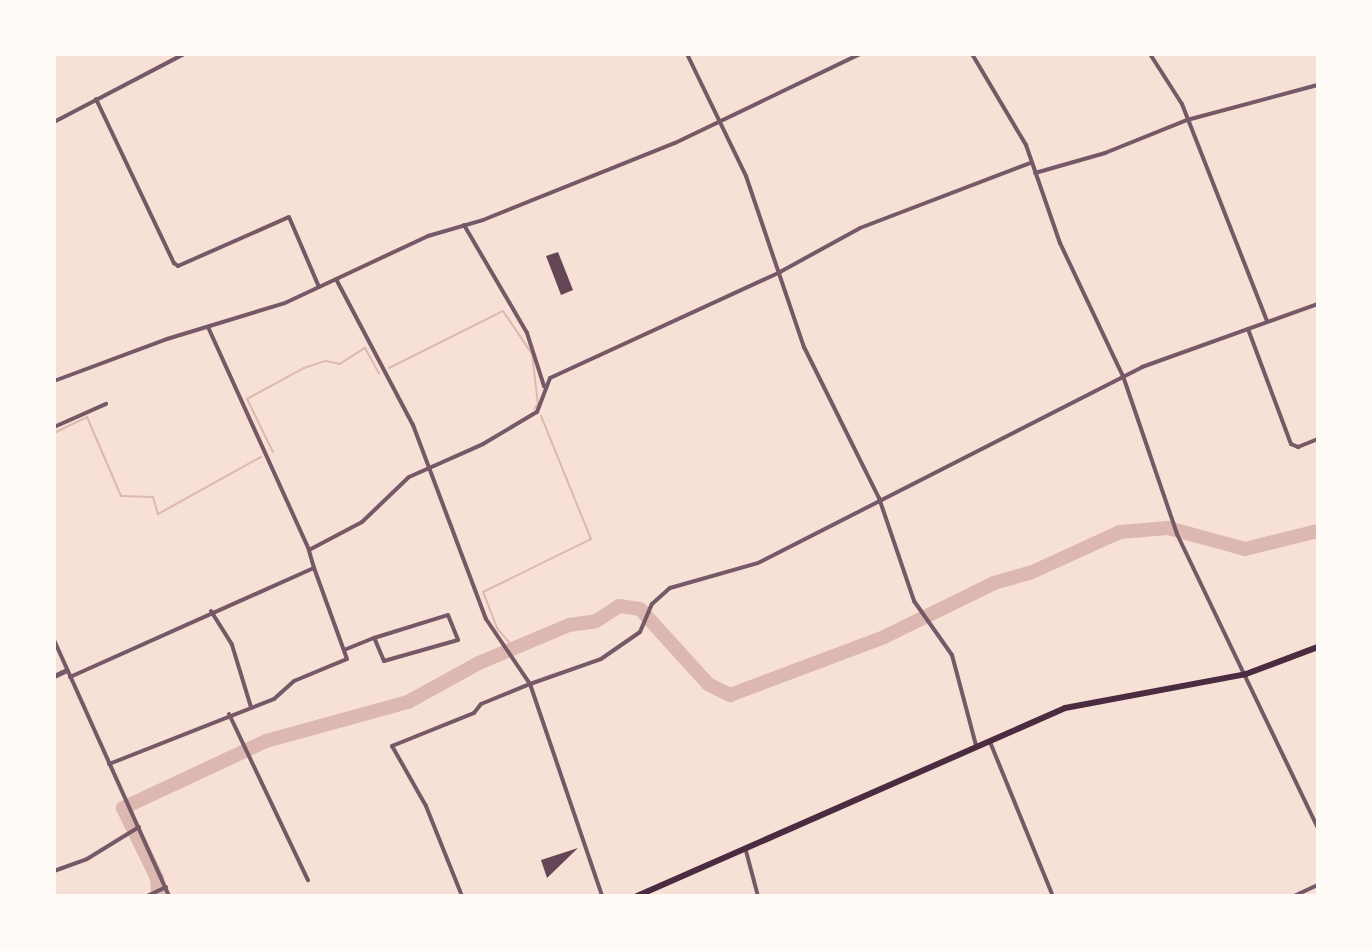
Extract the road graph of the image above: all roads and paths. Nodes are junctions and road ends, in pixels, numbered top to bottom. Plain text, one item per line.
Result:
1 (184, 54) edge
2 (687, 54) edge
3 (860, 54) edge
4 (972, 54) edge
5 (1150, 54) edge
6 (1318, 85) edge
7 (96, 99) junction
8 (1187, 120) junction
9 (54, 122) edge
10 (718, 122) junction
11 (1030, 163) junction
12 (1035, 173) junction
13 (464, 225) junction
14 (780, 272) junction
15 (336, 279) junction
16 (319, 287) junction
17 (1318, 304) edge
18 (1267, 322) junction
19 (208, 327) junction
20 (1248, 329) junction
21 (1123, 376) junction
22 (54, 381) edge
23 (545, 386) junction
24 (106, 404) dead end
25 (54, 427) edge
26 (1318, 439) edge
27 (430, 467) junction
28 (879, 498) junction
29 (309, 550) junction
30 (314, 568) junction
31 (211, 611) junction
32 (374, 638) junction
33 (54, 640) edge
34 (1318, 647) edge
35 (344, 650) junction
36 (67, 670) junction
37 (1246, 674) junction
38 (54, 676) edge
39 (70, 677) junction
40 (530, 684) junction
41 (251, 707) junction
42 (229, 714) junction
43 (989, 740) junction
44 (976, 745) junction
45 (109, 764) junction
46 (136, 828) junction
47 (1318, 828) edge
48 (746, 851) junction
49 (54, 871) edge
50 (308, 880) dead end
51 (1318, 885) edge
52 (165, 887) junction
53 (149, 895) edge
54 (169, 896) edge
55 (462, 896) edge
56 (602, 896) edge
57 (637, 896) edge
58 (758, 896) edge
59 (1053, 896) edge
60 (1294, 896) edge

1 - 7 street
2 - 10 street
3 - 10 street
4 - 11 street
5 - 8 street
6 - 8 street
7 - 9 street
7 - 16 street
8 - 12 street
8 - 18 street
10 - 13 street
10 - 14 street
11 - 12 street
11 - 14 street
12 - 21 street
13 - 15 street
13 - 23 street
14 - 23 street
14 - 28 street
15 - 16 street
15 - 27 street
16 - 19 street
17 - 18 street
18 - 20 street
19 - 22 street
19 - 29 street
20 - 21 street
20 - 26 street
21 - 28 street
21 - 37 street
23 - 27 street
24 - 25 street
27 - 29 street
27 - 40 street
28 - 40 street
28 - 44 street
29 - 30 street
30 - 31 street
30 - 35 street
31 - 39 street
31 - 41 street
32 - 32 street
32 - 35 street
33 - 36 street
34 - 37 main road
35 - 41 street
36 - 38 street
36 - 39 street
37 - 43 main road
37 - 47 street
39 - 45 street
40 - 55 street
40 - 56 street
41 - 42 street
42 - 45 street
42 - 50 street
43 - 44 main road
43 - 59 street
44 - 48 main road
45 - 46 street
46 - 49 street
46 - 52 street
48 - 57 main road
48 - 58 street
51 - 60 street
52 - 53 street
52 - 54 street

